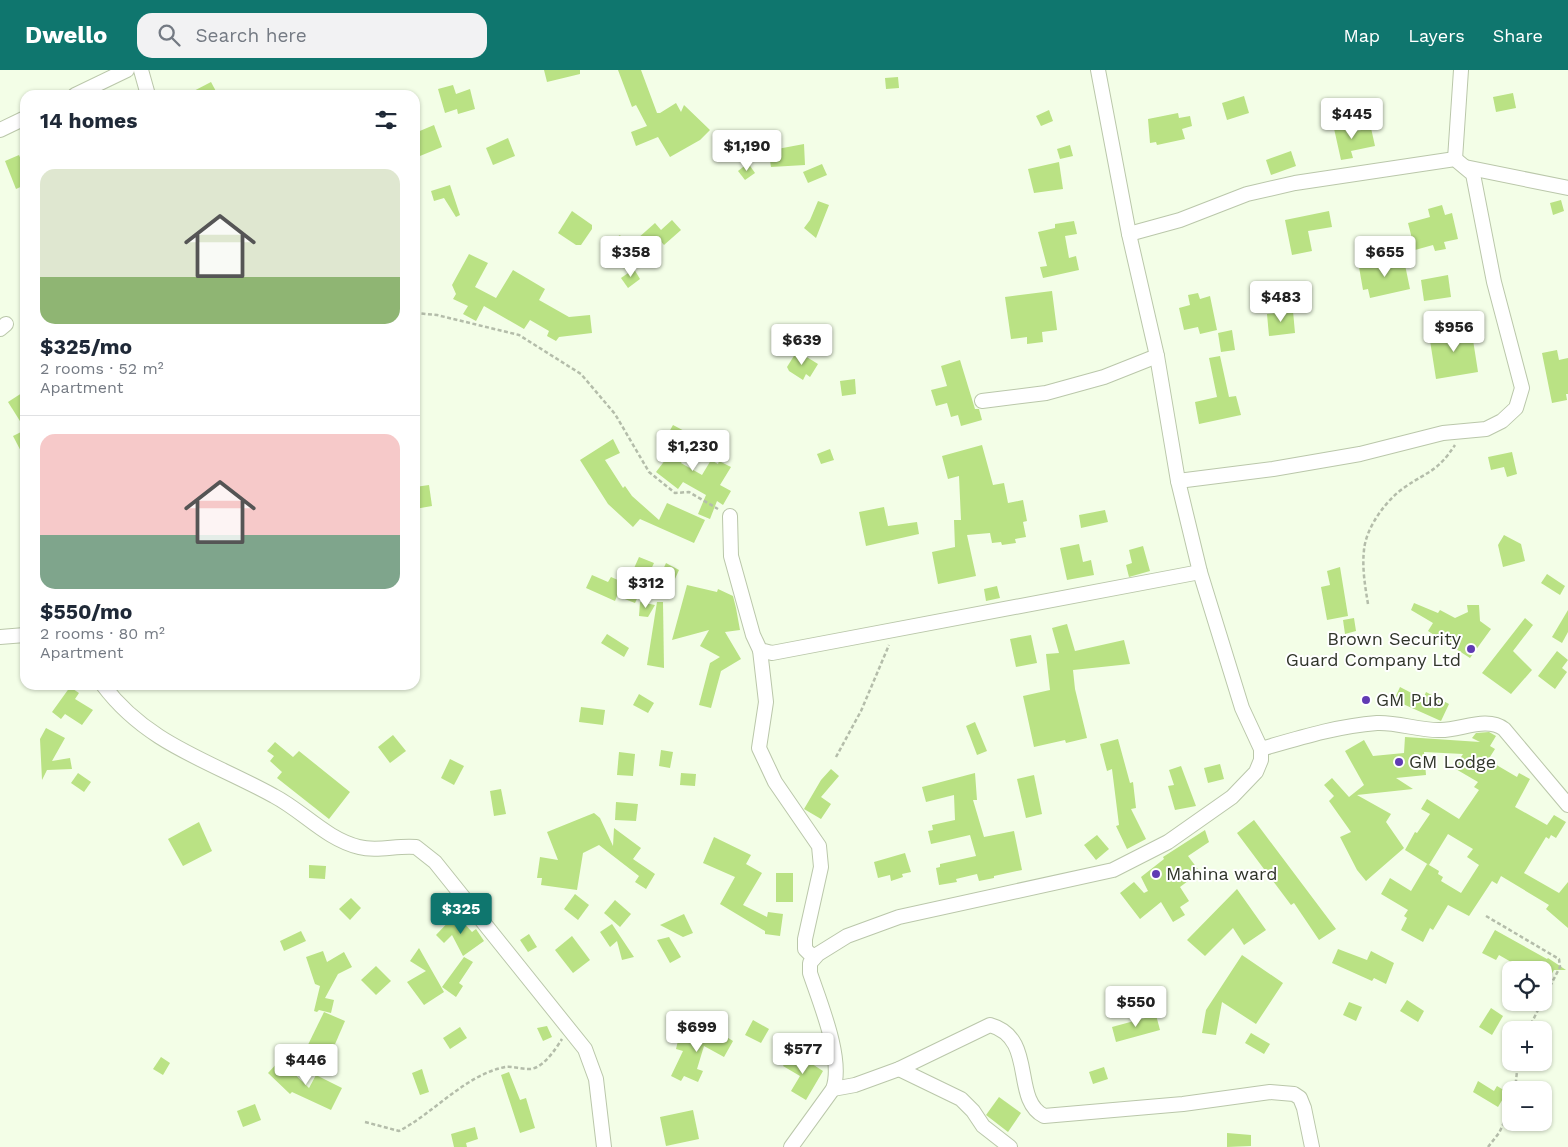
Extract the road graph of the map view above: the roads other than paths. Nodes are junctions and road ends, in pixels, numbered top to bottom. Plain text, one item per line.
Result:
1 (127, 70) edge
2 (141, 70) edge
3 (1098, 70) edge
4 (1461, 70) edge
5 (85, 90) edge
6 (147, 90) edge
7 (20, 120) edge
8 (0, 130) edge
9 (1460, 163) junction
10 (1568, 188) edge
11 (1129, 234) junction
12 (1157, 356) junction
13 (982, 401) dead end
14 (1178, 480) junction
15 (730, 516) road end
16 (1200, 572) junction
17 (20, 635) edge
18 (0, 636) edge
19 (760, 650) junction
20 (107, 690) edge
21 (1261, 749) junction
22 (1568, 805) edge
23 (814, 958) junction
24 (899, 1069) junction
25 (833, 1089) junction
26 (604, 1147) edge
27 (791, 1147) edge
28 (1010, 1147) edge
29 (1312, 1147) edge

1 - 5 street
2 - 6 street
3 - 11 street
4 - 9 street
7 - 8 street
9 - 10 street
9 - 11 street
9 - 14 street
11 - 12 street
12 - 13 street
12 - 14 street
14 - 16 street
15 - 19 street
16 - 19 street
16 - 21 street
17 - 18 street
19 - 23 street
20 - 26 street
21 - 22 street
21 - 23 street
23 - 25 street
24 - 25 street
24 - 28 street
24 - 29 street
25 - 27 street

